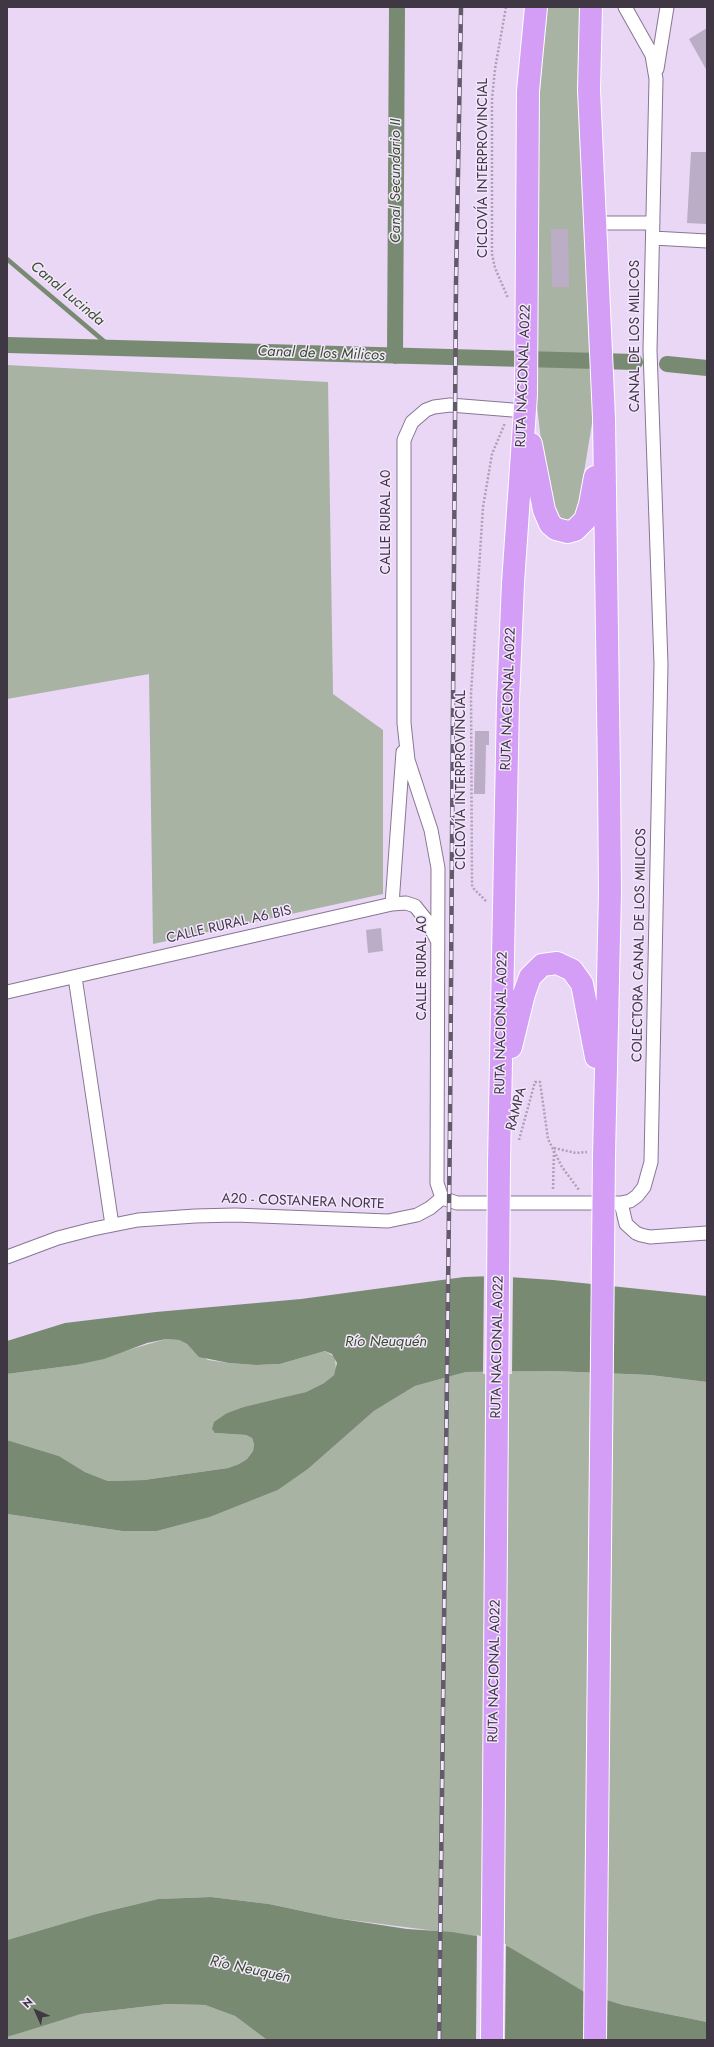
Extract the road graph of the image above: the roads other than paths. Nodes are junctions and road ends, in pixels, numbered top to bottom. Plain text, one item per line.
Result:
1 (536, 7) edge
2 (592, 7) edge
3 (625, 7) edge
4 (667, 7) edge
5 (656, 79) junction
6 (595, 223) junction
7 (653, 223) junction
8 (653, 238) junction
9 (707, 241) edge
10 (521, 405) junction
11 (604, 418) junction
12 (661, 672) joint
13 (405, 742) junction
14 (392, 904) junction
15 (439, 944) junction
16 (75, 977) junction
17 (7, 992) edge
18 (501, 1087) junction
19 (605, 1110) junction
20 (442, 1198) junction
21 (621, 1203) junction
22 (112, 1225) junction
23 (707, 1233) edge
24 (7, 1257) edge
25 (492, 2040) edge
26 (595, 2040) edge

1 - 10 highway, RUTA NACIONAL A022
2 - 6 highway
3 - 5 street, CANAL DE LOS MILICOS
4 - 5 street
5 - 7 street, CANAL DE LOS MILICOS
6 - 7 street
6 - 11 highway
7 - 8 street, CANAL DE LOS MILICOS
8 - 9 street
8 - 12 street, CANAL DE LOS MILICOS
10 - 11 highway
10 - 13 street, CALLE RURAL A0
10 - 18 highway, RUTA NACIONAL A022
11 - 19 highway
12 - 21 street, COLECTORA CANAL DE LOS MILICOS
13 - 14 street, CALLE RURAL A0
13 - 15 street, CALLE RURAL A0
14 - 15 street, CALLE RURAL A6 BIS
14 - 16 street, CALLE RURAL A6 BIS
15 - 20 street, CALLE RURAL A0
16 - 17 street, CALLE RURAL A6 BIS
16 - 22 street
18 - 19 highway
18 - 25 highway, RUTA NACIONAL A022, bridge
19 - 26 highway, bridge
20 - 21 street
20 - 22 street, A20 - COSTANERA NORTE
21 - 23 street
22 - 24 street, A20 - COSTANERA NORTE

